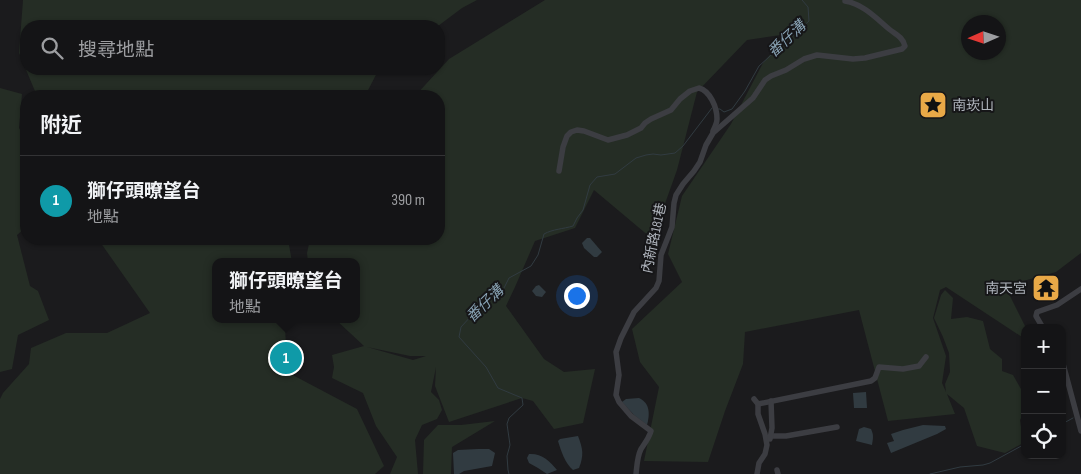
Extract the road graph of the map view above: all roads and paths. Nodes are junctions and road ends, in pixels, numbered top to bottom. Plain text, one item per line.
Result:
1 (845, 1) edge
2 (712, 133) junction
3 (559, 171) dead end
4 (1081, 289) edge
5 (1041, 324) edge
6 (926, 357) dead end
7 (1064, 369) edge
8 (771, 401) junction
9 (837, 427) dead end
10 (1081, 432) edge
11 (771, 436) junction
12 (767, 442) junction
13 (636, 474) edge
14 (757, 474) edge

1 - 2 street, 內新路181巷
2 - 3 street
2 - 13 street, 內新路181巷
4 - 5 street
6 - 8 street
7 - 10 street
8 - 11 street
8 - 12 street
9 - 11 street
11 - 12 street
12 - 14 street

